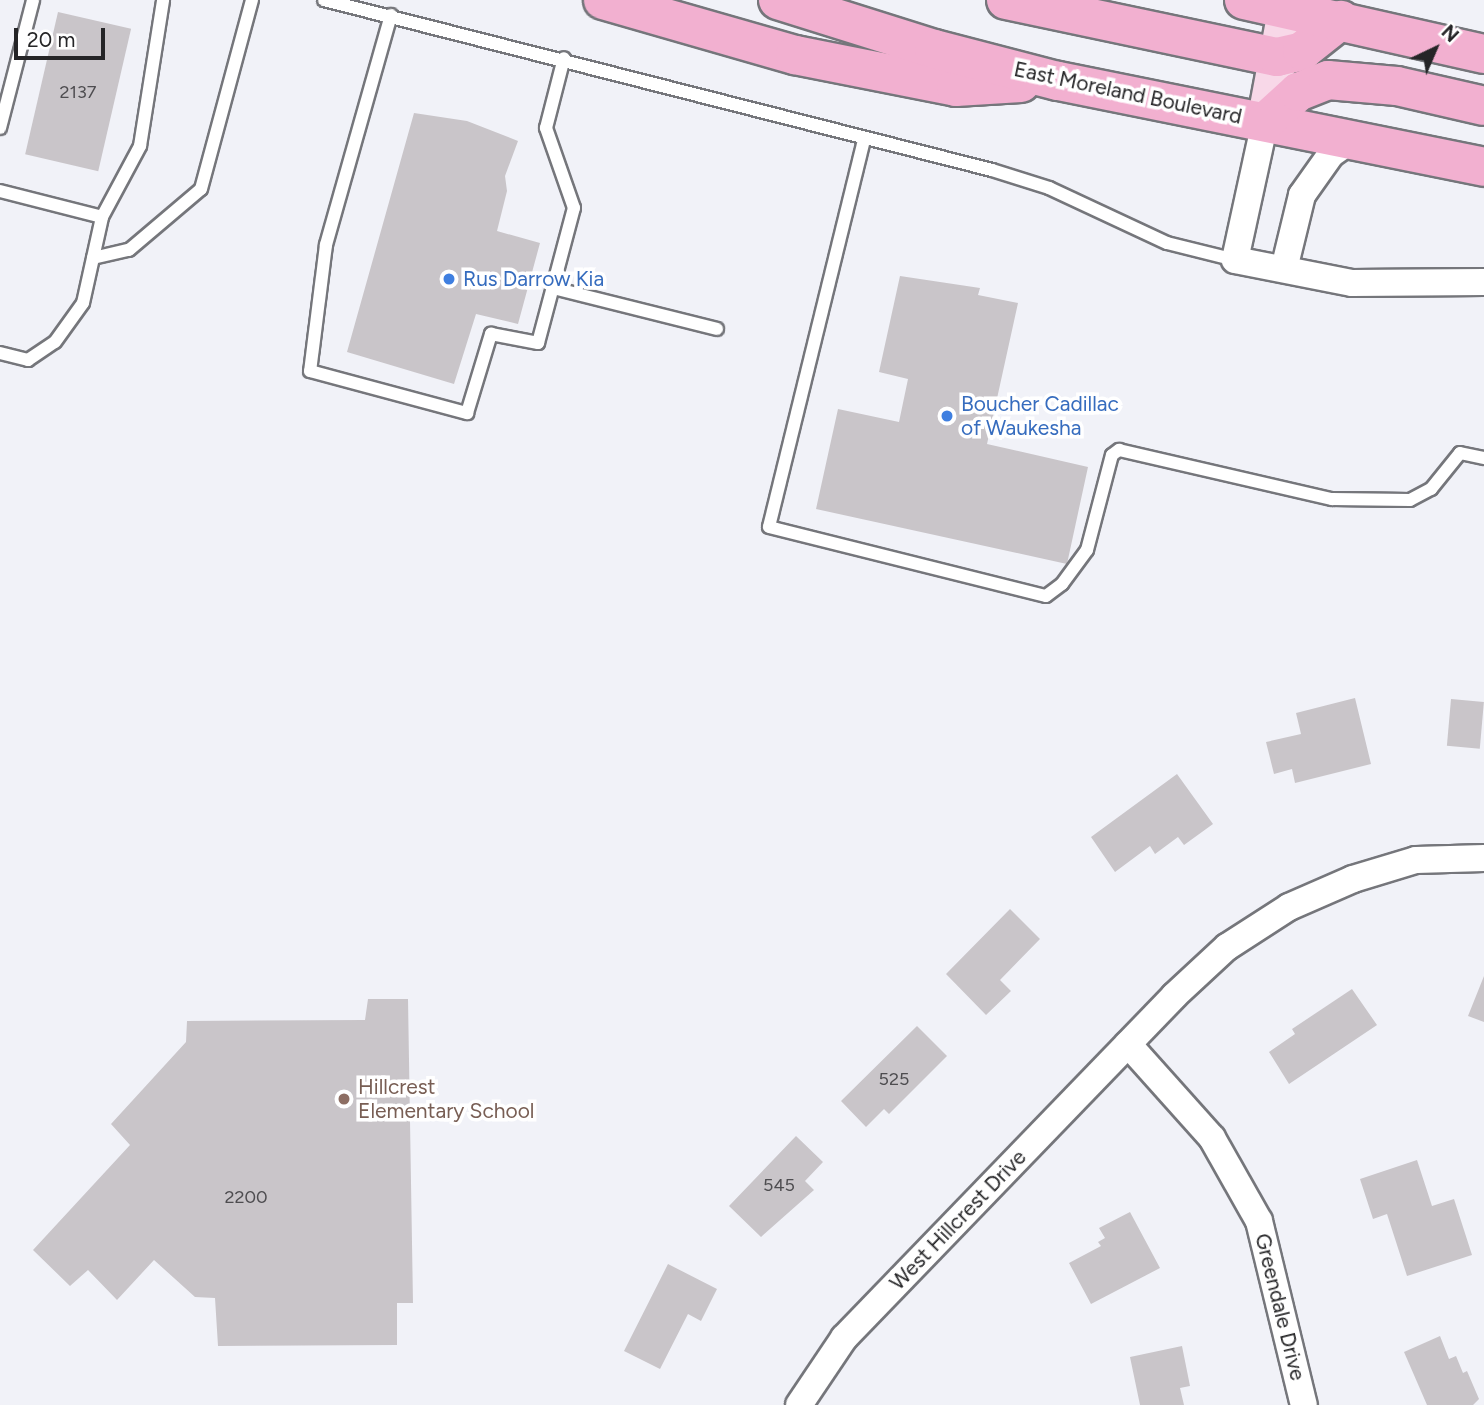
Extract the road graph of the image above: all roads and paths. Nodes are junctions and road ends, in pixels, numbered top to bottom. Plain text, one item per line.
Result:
1 (33, 0) edge
2 (163, 0) edge
3 (252, 0) edge
4 (324, 0) edge
5 (603, 0) edge
6 (778, 0) edge
7 (1006, 0) edge
8 (1244, 0) edge
9 (1287, 5) edge
10 (1343, 10) edge
11 (391, 15) junction
12 (1484, 54) edge
13 (1277, 57) junction
14 (564, 58) junction
15 (1058, 81) junction
16 (1484, 106) edge
17 (1265, 122) junction
18 (0, 128) edge
19 (1351, 139) junction
20 (864, 140) junction
21 (1484, 167) edge
22 (0, 191) edge
23 (102, 217) junction
24 (93, 258) junction
25 (1235, 260) junction
26 (1284, 270) junction
27 (1484, 282) edge
28 (553, 288) junction
29 (717, 329) dead end
30 (0, 353) edge
31 (1484, 458) edge
32 (1484, 858) edge
33 (1128, 1044) junction
34 (799, 1405) edge
35 (1304, 1405) edge

1 - 18 lane
2 - 23 lane
3 - 24 lane
4 - 11 lane
5 - 15 main road
6 - 15 main road, East Moreland Boulevard
7 - 13 main road
8 - 9 main road
9 - 10 main road
9 - 13 street
10 - 12 main road
10 - 13 main road
11 - 14 lane
11 - 28 lane
13 - 17 street
14 - 20 lane
14 - 28 lane
15 - 17 main road, East Moreland Boulevard
16 - 17 main road
17 - 19 main road, East Moreland Boulevard
17 - 25 street
19 - 21 main road, East Moreland Boulevard
19 - 26 street
20 - 25 lane
20 - 31 lane
22 - 23 lane
23 - 24 lane
24 - 30 lane
25 - 26 street
26 - 27 street
28 - 29 lane
32 - 33 street, West Hillcrest Drive
33 - 34 street, West Hillcrest Drive
33 - 35 street, Greendale Drive

